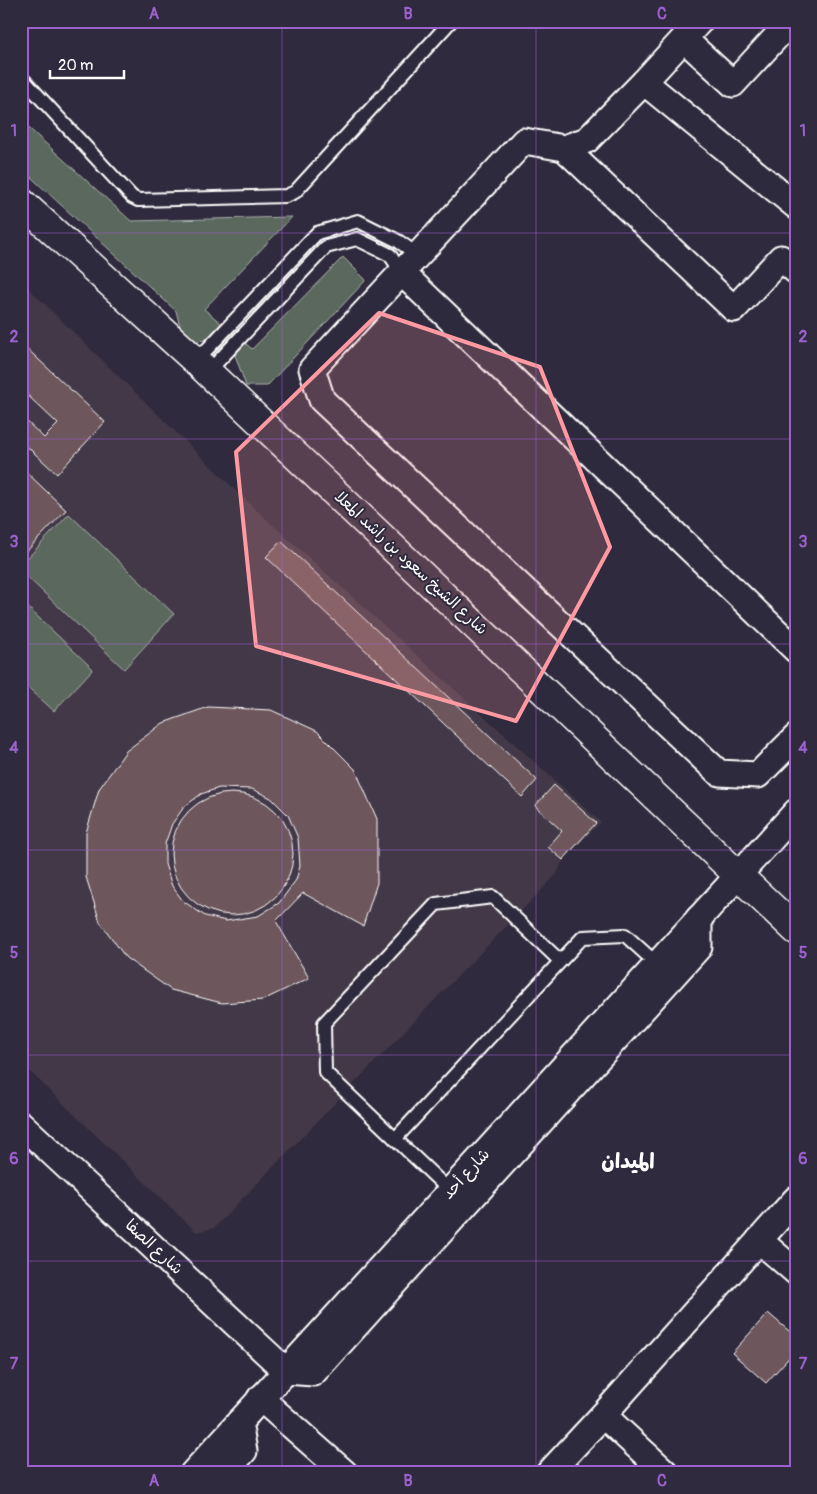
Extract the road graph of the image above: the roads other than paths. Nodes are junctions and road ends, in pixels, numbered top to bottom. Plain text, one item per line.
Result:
1 (790, 21) edge
2 (449, 22) edge
3 (692, 30) edge
4 (21, 77) edge
5 (644, 82) junction
6 (564, 148) junction
7 (21, 202) edge
8 (796, 206) edge
9 (410, 264) junction
10 (796, 271) edge
11 (202, 366) junction
12 (796, 650) edge
13 (796, 737) edge
14 (795, 813) edge
15 (738, 875) junction
16 (700, 918) junction
17 (796, 930) edge
18 (560, 961) junction
19 (658, 964) junction
20 (21, 1124) edge
21 (395, 1139) junction
22 (450, 1191) junction
23 (796, 1199) edge
24 (759, 1240) junction
25 (796, 1272) edge
26 (286, 1371) junction
27 (260, 1398) junction
28 (603, 1415) junction
29 (239, 1422) junction
30 (193, 1473) edge
31 (224, 1473) edge
32 (345, 1473) edge
33 (549, 1473) edge
34 (666, 1473) edge

1 - 3 street
2 - 4 lane
3 - 5 street
5 - 6 street
5 - 8 street
6 - 9 street
6 - 10 street
7 - 11 street, شارع الشيخ سعود بن راشد المعلا
9 - 11 lane
9 - 11 lane
9 - 12 street
9 - 13 street
11 - 15 street, شارع الشيخ سعود بن راشد المعلا
14 - 15 street, شارع أحد
15 - 16 street, شارع أحد
15 - 17 street, شارع الشيخ سعود بن راشد المعلا
16 - 19 street, شارع أحد
16 - 26 street
18 - 19 lane
18 - 21 lane
18 - 21 lane
19 - 22 street, شارع أحد
20 - 26 street, شارع الصفا
21 - 22 lane
22 - 26 street, شارع أحد
23 - 24 street
24 - 25 street
24 - 28 street
26 - 27 street, شارع أحد
27 - 29 street, شارع أحد
27 - 32 street
28 - 33 street
28 - 34 street
29 - 30 street, شارع أحد
29 - 31 street

